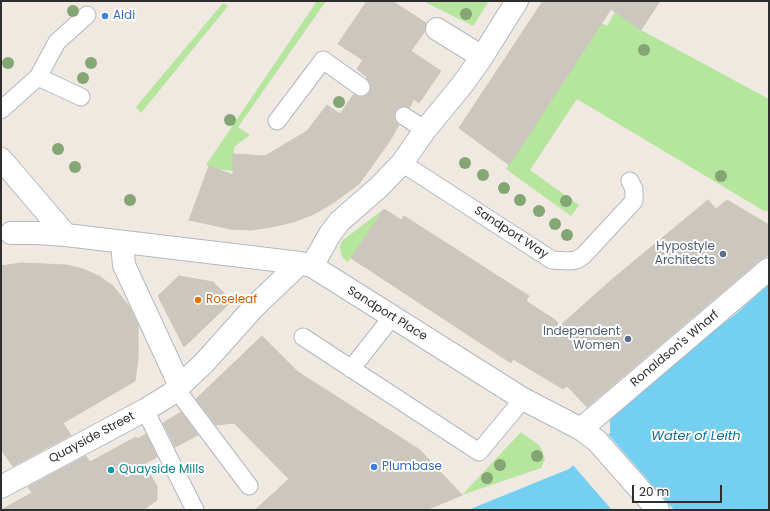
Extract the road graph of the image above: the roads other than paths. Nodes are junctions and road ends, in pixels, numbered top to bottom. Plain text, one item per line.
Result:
1 (517, 1) edge
2 (87, 14) dead end
3 (437, 29) dead end
4 (482, 57) junction
5 (38, 77) junction
6 (362, 87) dead end
7 (81, 96) dead end
8 (1, 110) edge
9 (404, 116) dead end
10 (277, 121) dead end
11 (425, 130) junction
12 (1, 159) edge
13 (402, 163) junction
14 (630, 181) dead end
15 (11, 233) dead end
16 (66, 235) junction
17 (122, 242) junction
18 (306, 264) junction
19 (769, 269) edge
20 (392, 317) junction
21 (303, 338) dead end
22 (351, 369) junction
23 (178, 388) junction
24 (523, 399) junction
25 (145, 410) junction
26 (589, 435) junction
27 (2, 484) edge
28 (249, 486) dead end
29 (195, 510) edge
30 (658, 510) edge

1 - 4 street
2 - 5 lane
3 - 4 street
4 - 11 street
5 - 7 lane
5 - 8 lane
6 - 10 lane
9 - 11 lane
11 - 13 street
12 - 16 street
13 - 14 lane, Sandport Way
13 - 18 street
15 - 16 street, Sandport Place
16 - 17 street, Sandport Place
17 - 18 street, Sandport Place
17 - 23 street
18 - 20 street, Sandport Place
18 - 23 street, Quayside Street
19 - 26 street, Ronaldson's Wharf
20 - 22 lane
20 - 24 street, Sandport Place
21 - 22 lane
22 - 24 lane
23 - 25 street, Quayside Street
23 - 28 lane
24 - 26 street, Sandport Place
25 - 27 street, Quayside Street
25 - 29 lane
26 - 30 street, Sandport Place

